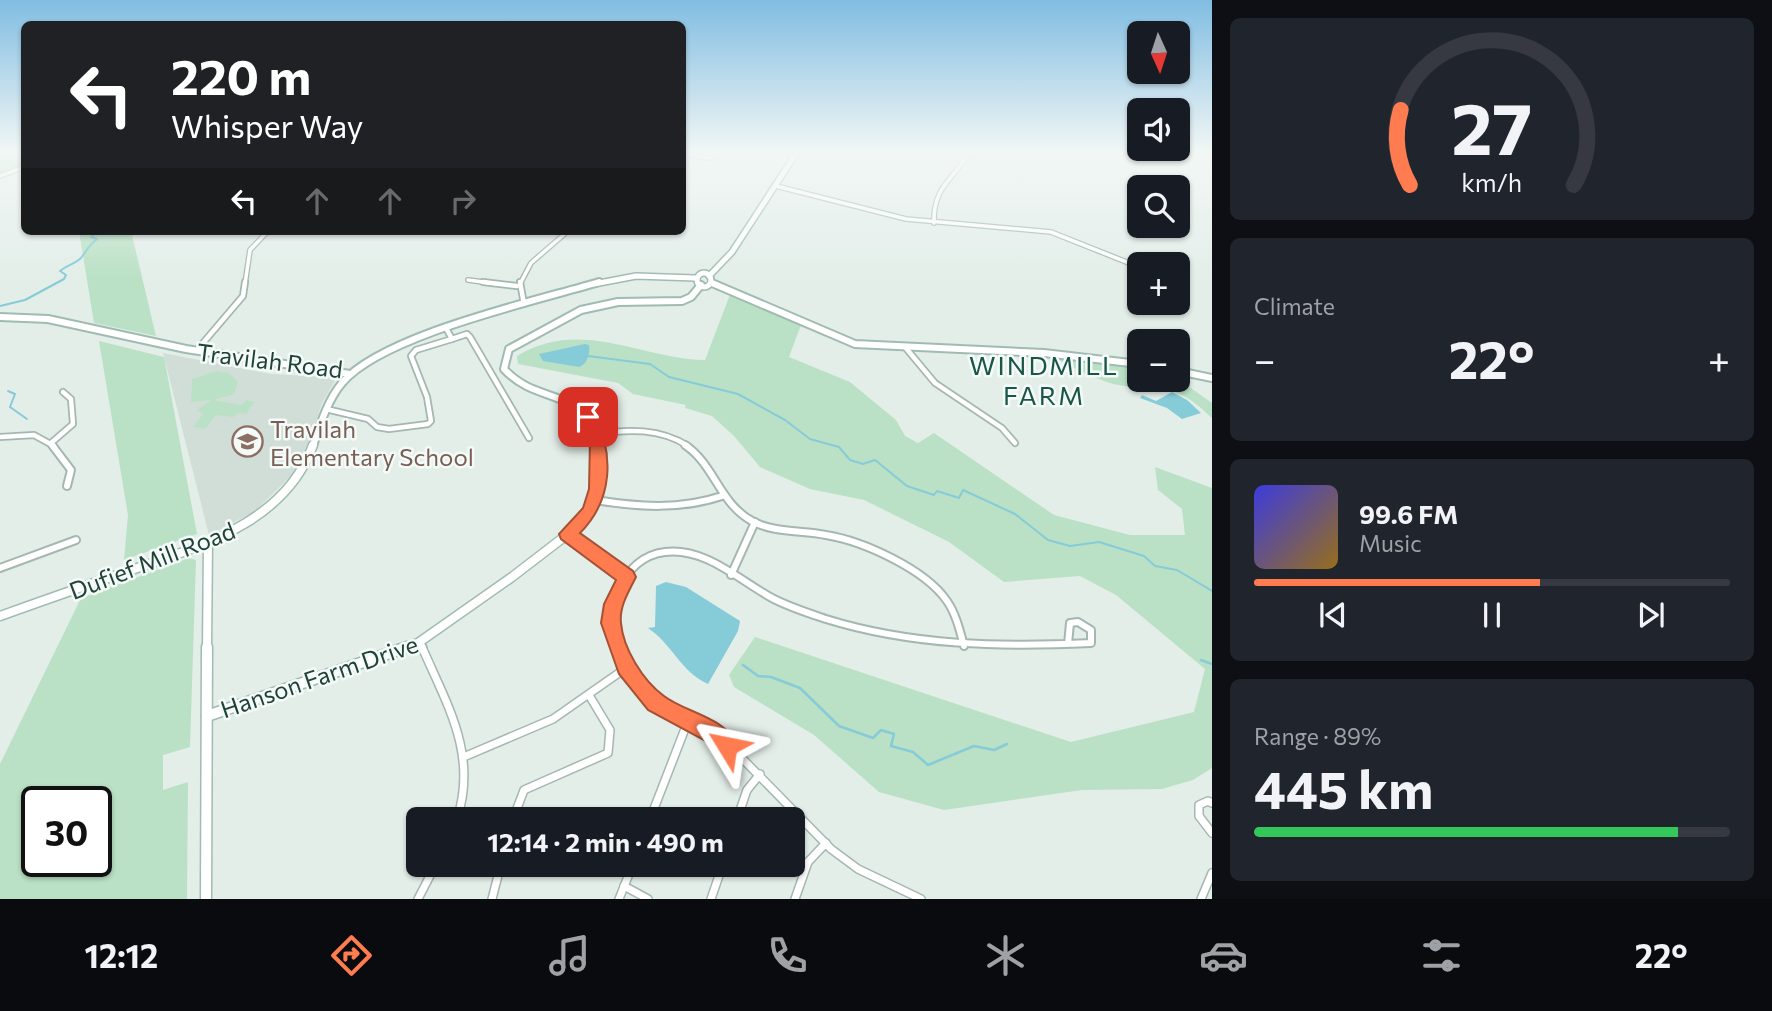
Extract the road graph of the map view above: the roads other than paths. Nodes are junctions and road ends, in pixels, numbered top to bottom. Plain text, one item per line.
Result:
1 (771, 194) edge
2 (801, 194) edge
3 (937, 194) edge
4 (934, 223) junction
5 (264, 235) edge
6 (563, 235) edge
7 (1127, 262) edge
8 (709, 275) junction
9 (695, 278) junction
10 (468, 281) dead end
11 (712, 283) junction
12 (701, 285) junction
13 (517, 286) junction
14 (524, 304) junction
15 (0, 317) edge
16 (446, 328) junction
17 (452, 339) junction
18 (905, 347) junction
19 (197, 350) junction
20 (1127, 363) edge
21 (1190, 373) edge
22 (350, 374) junction
23 (1212, 378) edge
24 (63, 392) dead end
25 (326, 410) junction
26 (597, 434) junction
27 (0, 437) edge
28 (529, 438) dead end
29 (51, 443) junction
30 (1015, 443) dead end
31 (67, 486) dead end
32 (722, 496) junction
33 (595, 500) junction
34 (755, 522) junction
35 (568, 534) junction
36 (76, 540) dead end
37 (208, 543) junction
38 (0, 568) edge
39 (731, 575) junction
40 (626, 577) junction
41 (0, 616) edge
42 (420, 642) junction
43 (1068, 644) junction
44 (964, 646) junction
45 (626, 667) junction
46 (589, 695) junction
47 (207, 716) junction
48 (688, 721) junction
49 (466, 756) junction
50 (760, 774) junction
51 (1212, 803) edge
52 (463, 807) edge
53 (518, 807) edge
54 (655, 807) edge
55 (741, 807) edge
56 (1212, 833) edge
57 (826, 843) junction
58 (1212, 873) edge
59 (429, 877) edge
60 (498, 877) edge
61 (627, 877) edge
62 (719, 877) edge
63 (624, 886) junction
64 (206, 899) edge
65 (418, 899) edge
66 (492, 899) edge
67 (619, 899) edge
68 (648, 899) edge
69 (711, 899) edge
70 (794, 899) edge
71 (921, 899) edge
72 (1201, 899) edge

1 - 8 main road
2 - 4 street
3 - 4 street
4 - 7 street
5 - 19 street
6 - 13 street
8 - 9 main road, Travilah Road
8 - 11 main road
9 - 12 main road
9 - 14 main road, Travilah Road
10 - 13 street
11 - 12 main road
11 - 18 main road
12 - 26 main road
13 - 14 street
14 - 16 main road, Travilah Road
15 - 19 main road, Travilah Road
16 - 17 street
16 - 22 main road, Travilah Road
17 - 25 street
17 - 28 street
18 - 20 main road
18 - 30 street
19 - 22 main road, Travilah Road
21 - 23 main road
22 - 25 main road, Dufief Mill Road
24 - 29 street
25 - 37 main road, Dufief Mill Road
26 - 32 street
26 - 33 main road
27 - 29 street
29 - 31 street
32 - 33 street
32 - 34 street
33 - 35 main road, Hanson Farm Drive
34 - 39 street
34 - 44 street
35 - 40 street
35 - 42 main road, Hanson Farm Drive
36 - 38 street
37 - 41 main road, Dufief Mill Road
37 - 47 main road
39 - 40 street
39 - 44 street
40 - 45 street
42 - 47 main road, Hanson Farm Drive
42 - 49 street
43 - 43 street
43 - 44 street
45 - 46 street
45 - 48 street
46 - 49 street
46 - 53 street
47 - 64 main road
48 - 50 street
48 - 54 street
49 - 52 street
50 - 55 street
50 - 57 street
51 - 56 street
57 - 70 street
57 - 71 street
58 - 72 street
59 - 65 street
60 - 66 street
61 - 63 street
62 - 69 street
63 - 67 street
63 - 68 street

